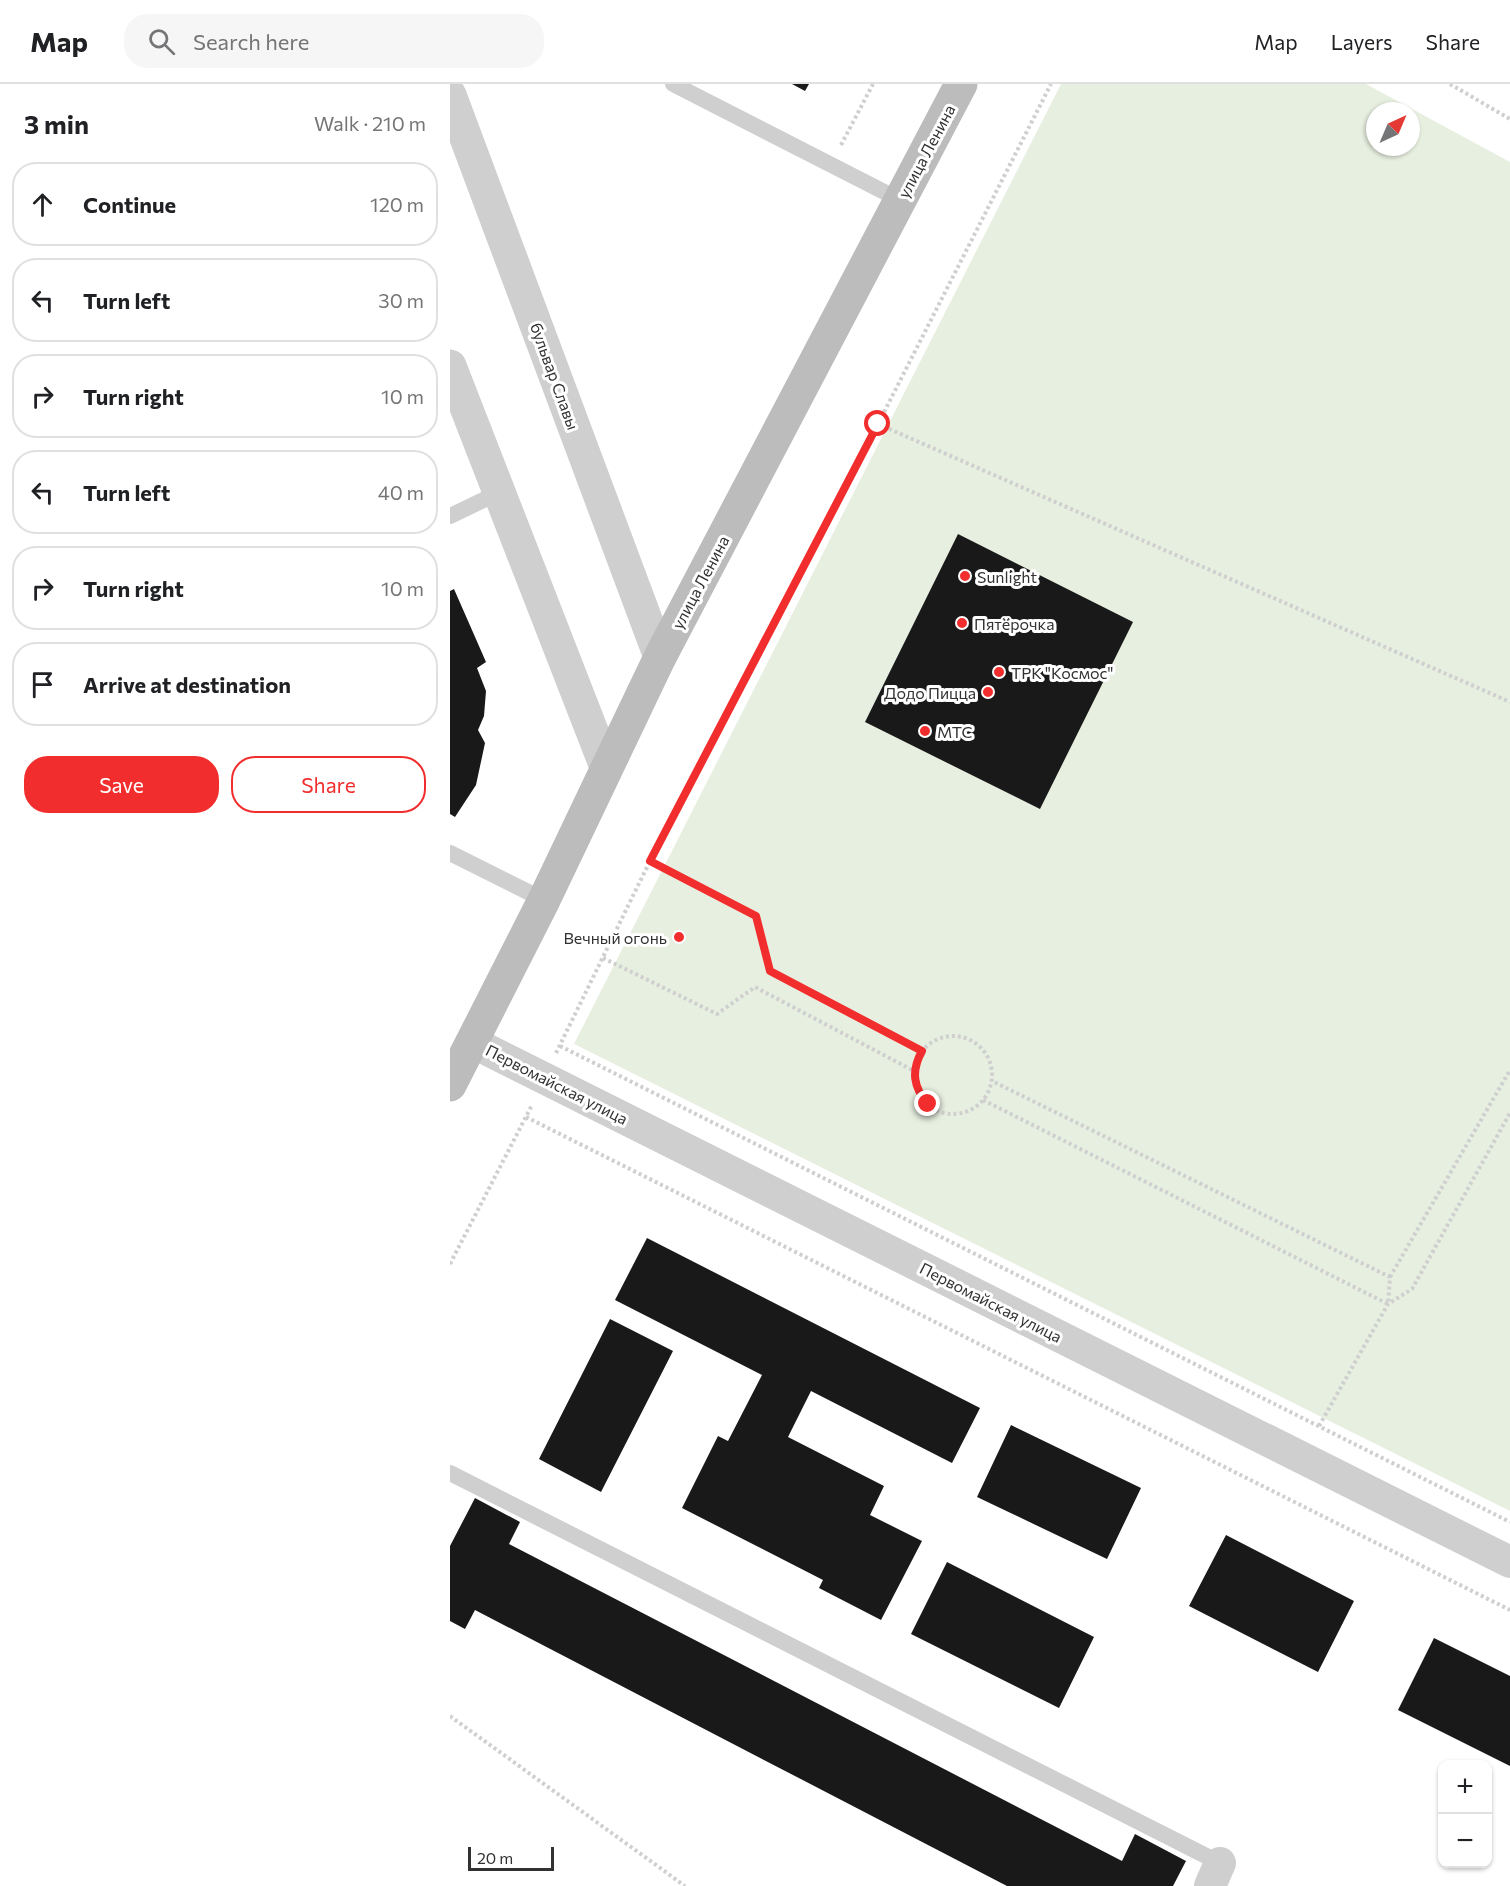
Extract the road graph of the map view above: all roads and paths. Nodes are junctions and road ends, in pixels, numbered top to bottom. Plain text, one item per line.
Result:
1 (673, 84) edge
2 (873, 84) edge
3 (961, 84) edge
4 (1051, 84) edge
5 (1450, 84) edge
6 (450, 94) edge
7 (1510, 119) edge
8 (831, 164) junction
9 (900, 200) junction
10 (450, 366) edge
11 (878, 424) junction
12 (498, 493) junction
13 (450, 516) edge
14 (660, 657) junction
15 (1510, 702) edge
16 (606, 767) junction
17 (450, 853) edge
18 (650, 861) junction
19 (544, 900) junction
20 (603, 958) junction
21 (472, 1042) junction
22 (560, 1046) junction
23 (922, 1051) junction
24 (555, 1055) dead end
25 (1510, 1070) edge
26 (914, 1071) junction
27 (992, 1081) junction
28 (450, 1085) edge
29 (535, 1099) dead end
30 (983, 1100) junction
31 (1510, 1113) edge
32 (526, 1117) junction
33 (450, 1264) edge
34 (1389, 1277) junction
35 (1388, 1305) junction
36 (1319, 1426) junction
37 (450, 1473) edge
38 (1510, 1521) edge
39 (1510, 1562) edge
40 (1510, 1610) edge
41 (450, 1716) edge
42 (1215, 1874) edge
43 (685, 1886) edge

1 - 8 lane
2 - 8 path
3 - 9 main road, улица Ленина
4 - 11 path
5 - 7 path
6 - 14 street, бульвар Славы
8 - 9 lane
9 - 14 main road, улица Ленина
10 - 12 street
11 - 15 path
11 - 18 path
12 - 13 lane
12 - 16 street
14 - 16 main road, улица Ленина
16 - 19 main road, улица Ленина
17 - 19 lane
18 - 20 path
18 - 23 path
19 - 21 main road, улица Ленина
20 - 22 path
20 - 26 path
21 - 28 main road, улица Ленина
21 - 39 street, Первомайская улица
22 - 24 path
22 - 36 path
23 - 26 path
23 - 27 path
25 - 34 path
26 - 30 path
27 - 30 path
27 - 34 path
29 - 32 path
30 - 35 path
31 - 35 path
32 - 33 path
32 - 40 path
34 - 35 path
35 - 36 path
36 - 38 path
37 - 42 lane
41 - 43 path

